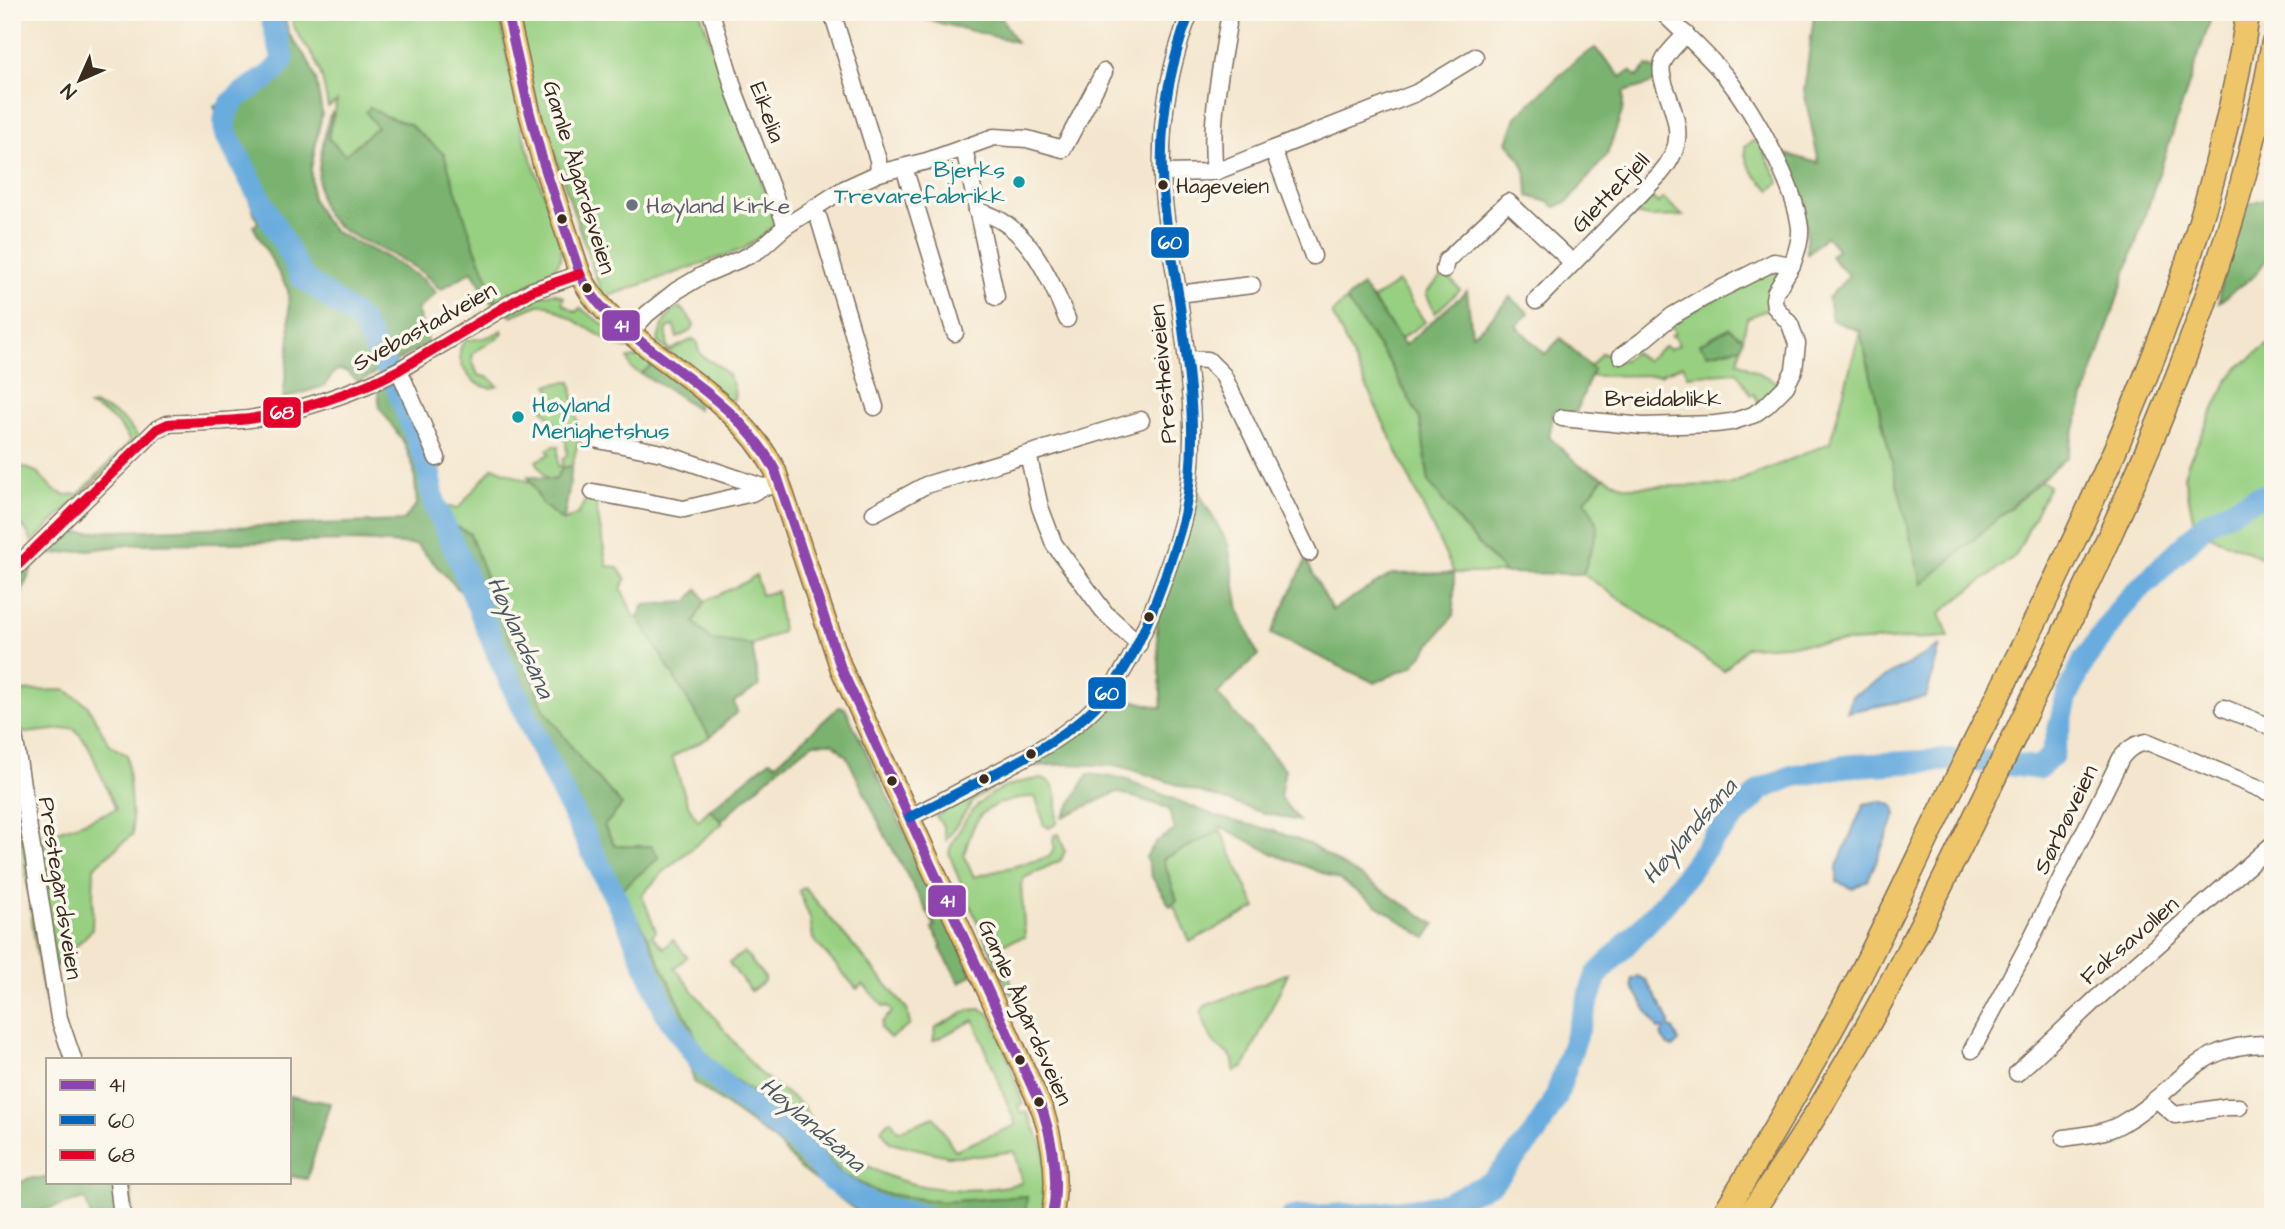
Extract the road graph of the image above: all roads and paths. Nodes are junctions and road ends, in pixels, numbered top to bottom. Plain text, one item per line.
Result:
1 (507, 12) edge
2 (711, 12) edge
3 (832, 12) edge
4 (1191, 12) edge
5 (1662, 12) edge
6 (2248, 12) edge
7 (1228, 24) dead end
8 (1686, 34) junction
9 (2273, 44) edge
10 (1475, 57) dead end
11 (1104, 72) dead end
12 (964, 148) junction
13 (1273, 150) junction
14 (904, 167) junction
15 (879, 173) junction
16 (1162, 173) junction
17 (1215, 173) junction
18 (813, 210) junction
19 (977, 211) junction
20 (786, 226) junction
21 (1312, 256) dead end
22 (1573, 263) junction
23 (1792, 265) junction
24 (1444, 270) dead end
25 (580, 274) junction
26 (1252, 285) dead end
27 (1178, 294) junction
28 (996, 297) dead end
29 (1536, 301) dead end
30 (1067, 319) dead end
31 (630, 333) junction
32 (955, 333) dead end
33 (1621, 356) dead end
34 (1188, 359) junction
35 (398, 371) junction
36 (875, 407) dead end
37 (1562, 418) dead end
38 (1141, 420) dead end
39 (589, 438) dead end
40 (1028, 454) junction
41 (437, 458) dead end
42 (772, 486) junction
43 (593, 492) dead end
44 (874, 513) dead end
45 (1309, 553) dead end
46 (12, 571) edge
47 (1139, 644) junction
48 (2224, 708) dead end
49 (12, 722) edge
50 (2273, 728) edge
51 (2273, 794) edge
52 (910, 817) junction
53 (2273, 844) edge
54 (2273, 1044) edge
55 (1972, 1050) dead end
56 (73, 1058) edge
57 (2017, 1073) dead end
58 (2156, 1099) junction
59 (2239, 1107) dead end
60 (2064, 1138) dead end
61 (118, 1184) edge
62 (1053, 1215) edge
63 (122, 1217) edge
64 (1722, 1217) edge
65 (1748, 1217) edge

1 - 25 main road, Gamle Ålgårdsveien
2 - 20 street, Eikelia
3 - 15 street
4 - 16 street, Prestheiveien
5 - 8 street
6 - 64 highway
7 - 17 street
8 - 22 street, Glettefjell
8 - 23 street
9 - 65 highway
10 - 13 street
11 - 12 street
12 - 14 street
12 - 19 street
13 - 17 street
13 - 21 street
14 - 15 street
14 - 32 street
15 - 18 street
16 - 17 street
16 - 27 street, Prestheiveien
18 - 20 street
18 - 36 street
19 - 28 street
19 - 30 street
20 - 31 street
22 - 24 street, Glettefjell
22 - 29 street, Glettefjell
23 - 33 street
23 - 37 street, Breidablikk
25 - 31 main road, Gamle Ålgårdsveien
25 - 35 street, Svebastadveien
26 - 27 street
27 - 34 street, Prestheiveien
31 - 42 main road, Gamle Ålgårdsveien
34 - 45 street
34 - 47 street, Prestheiveien
35 - 41 street
35 - 46 street, Svebastadveien
38 - 40 street
39 - 42 street
40 - 44 street
40 - 47 street
42 - 43 street
42 - 52 main road, Gamle Ålgårdsveien
47 - 52 street, Prestheiveien
48 - 50 street
49 - 56 street, Prestegårdsveien
51 - 55 street, Sørbøveien
52 - 62 main road, Gamle Ålgårdsveien
53 - 57 street, Faksavollen
54 - 58 street
58 - 59 street
58 - 60 street
61 - 63 street

